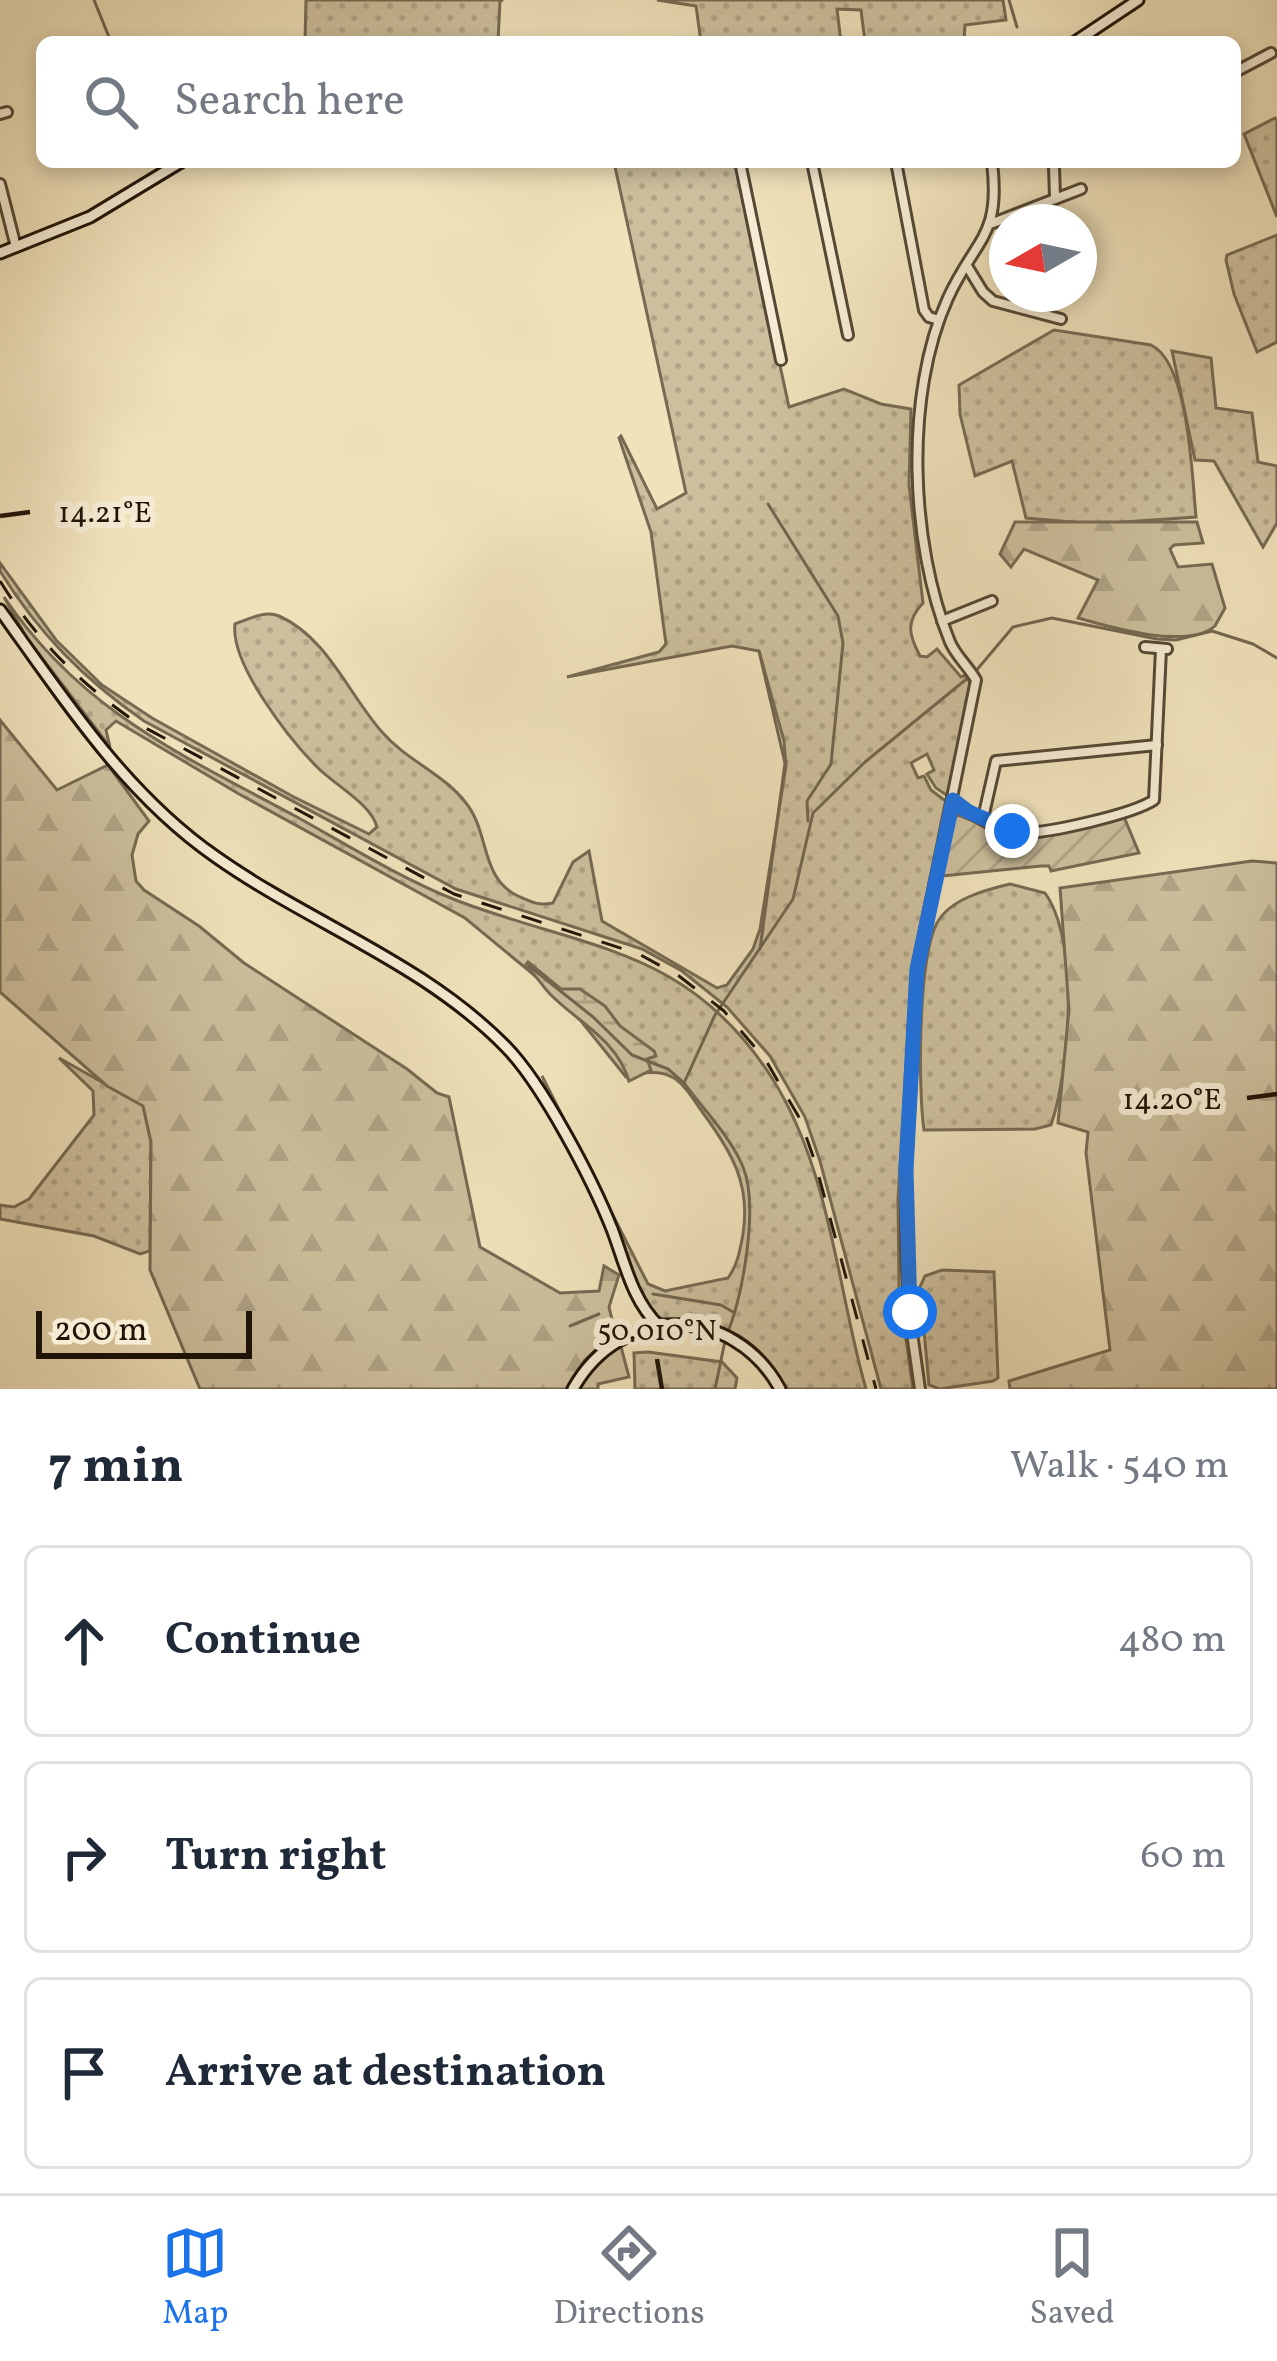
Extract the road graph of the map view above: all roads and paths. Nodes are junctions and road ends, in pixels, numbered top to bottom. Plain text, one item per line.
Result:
1 (1135, 1) edge
2 (1095, 30) junction
3 (1085, 36) edge
4 (1098, 36) edge
5 (1271, 53) dead end
6 (1241, 69) edge
7 (171, 168) edge
8 (741, 168) edge
9 (813, 168) edge
10 (897, 168) edge
11 (993, 168) edge
12 (1054, 168) edge
13 (0, 184) edge
14 (1081, 188) dead end
15 (1055, 197) junction
16 (995, 204) edge
17 (1038, 204) edge
18 (989, 228) edge
19 (16, 248) junction
20 (0, 253) edge
21 (967, 266) junction
22 (1061, 319) dead end
23 (939, 320) junction
24 (848, 335) dead end
25 (781, 360) dead end
26 (992, 601) dead end
27 (0, 610) edge
28 (942, 621) junction
29 (1145, 647) dead end
30 (1157, 745) junction
31 (953, 800) junction
32 (983, 819) junction
33 (639, 1304) junction
34 (658, 1326) junction
35 (632, 1333) junction
36 (573, 1389) edge
37 (780, 1389) edge
38 (920, 1389) edge

1 - 2 street
2 - 3 street
2 - 4 street
5 - 6 street
7 - 19 street
8 - 25 street
9 - 24 street
10 - 23 street
11 - 16 street
12 - 15 street
13 - 19 street
14 - 15 street
15 - 17 street
18 - 21 street
19 - 20 street
21 - 22 street
21 - 23 street
23 - 28 street
26 - 28 street
27 - 33 street
28 - 31 street
29 - 30 street
30 - 32 street
30 - 32 street
31 - 32 street
31 - 38 street
33 - 34 street
33 - 35 street
34 - 35 street
34 - 37 street
35 - 36 street

